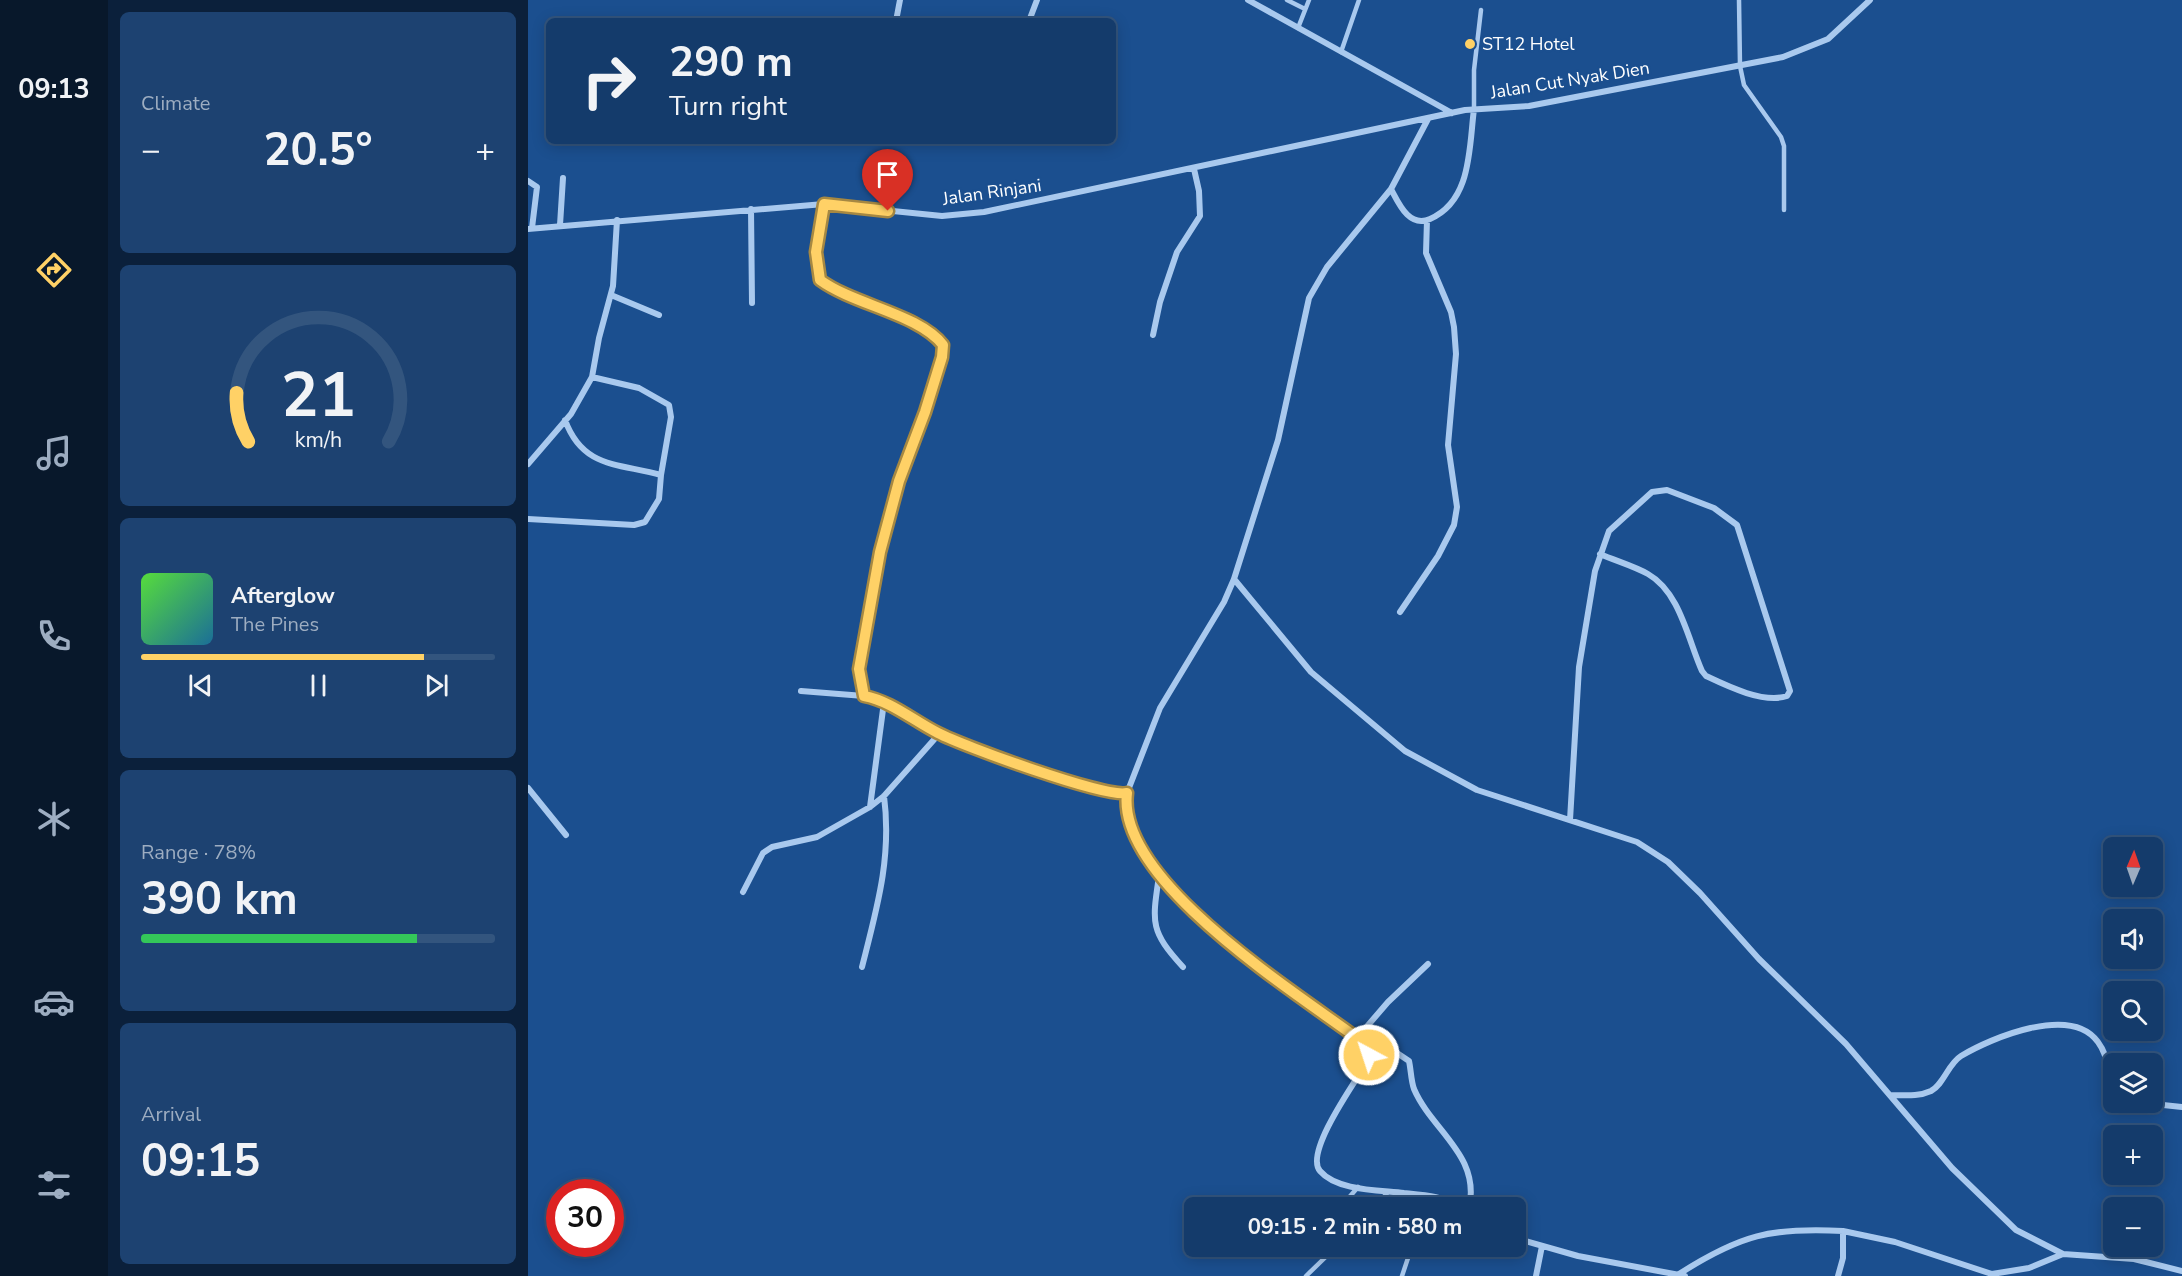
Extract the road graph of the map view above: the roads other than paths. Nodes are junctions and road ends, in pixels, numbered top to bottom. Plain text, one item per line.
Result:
1 (900, 0) edge
2 (1037, 0) edge
3 (1248, 0) edge
4 (1287, 0) edge
5 (1309, 0) edge
6 (1359, 0) edge
7 (1739, 0) edge
8 (1870, 0) edge
9 (1305, 9) junction
10 (1480, 10) dead end
11 (897, 18) edge
12 (1030, 18) edge
13 (1298, 28) junction
14 (1341, 52) junction
15 (1740, 66) junction
16 (1474, 109) junction
17 (1452, 113) junction
18 (1428, 119) junction
19 (1194, 169) junction
20 (563, 178) dead end
21 (528, 181) edge
22 (1391, 189) junction
23 (824, 204) junction
24 (751, 209) junction
25 (1784, 210) dead end
26 (617, 220) junction
27 (1427, 220) junction
28 (560, 225) junction
29 (530, 228) edge
30 (611, 295) junction
31 (752, 303) dead end
32 (659, 315) dead end
33 (1153, 335) dead end
34 (592, 377) junction
35 (565, 420) junction
36 (528, 448) edge
37 (538, 450) junction
38 (528, 464) edge
39 (662, 475) junction
40 (528, 519) edge
41 (1600, 554) junction
42 (1234, 579) junction
43 (1400, 612) dead end
44 (801, 691) dead end
45 (864, 696) junction
46 (884, 702) junction
47 (939, 734) junction
48 (528, 788) edge
49 (1127, 793) junction
50 (884, 796) junction
51 (870, 807) junction
52 (1570, 820) junction
53 (566, 835) dead end
54 (1159, 876) junction
55 (743, 892) dead end
56 (1428, 964) dead end
57 (862, 967) dead end
58 (1183, 967) dead end
59 (1357, 1038) junction
60 (1367, 1047) junction
61 (2104, 1053) edge
62 (1890, 1095) junction
63 (2163, 1105) edge
64 (2182, 1107) edge
65 (1358, 1186) junction
66 (1389, 1191) junction
67 (1349, 1197) edge
68 (1384, 1197) edge
69 (1438, 1197) edge
70 (1472, 1197) edge
71 (1843, 1231) junction
72 (1526, 1241) edge
73 (1542, 1246) junction
74 (2064, 1254) junction
75 (1325, 1257) edge
76 (1408, 1257) edge
77 (2182, 1271) edge
78 (1682, 1275) edge
79 (1992, 1275) edge
80 (1305, 1276) edge
81 (1402, 1276) edge
82 (1536, 1276) edge
83 (1838, 1276) edge

1 - 11 street
2 - 12 street
3 - 13 street
4 - 9 lane
5 - 9 lane
6 - 14 lane
7 - 15 lane
8 - 15 street, Jalan Cut Nyak Dien
9 - 13 lane
10 - 16 lane
13 - 14 street
14 - 17 street
15 - 16 street, Jalan Cut Nyak Dien
15 - 25 lane
16 - 17 street, Jalan Cut Nyak Dien
16 - 27 street
17 - 18 street, Jalan Rinjani
18 - 19 street, Jalan Rinjani
18 - 22 street
19 - 23 street, Jalan Rinjani
19 - 33 street
20 - 28 street
21 - 29 street
22 - 27 street
22 - 42 street
23 - 24 street, Jalan Rinjani
23 - 45 street
24 - 26 street, Jalan Rinjani
24 - 31 street
26 - 28 street, Jalan Rinjani
26 - 30 street
27 - 43 street
28 - 29 street, Jalan Rinjani
30 - 32 street
30 - 34 street
34 - 35 street
34 - 39 street
35 - 37 street
35 - 39 street
36 - 37 street
37 - 38 street
39 - 40 street
41 - 41 street
41 - 52 street
42 - 49 street
42 - 52 street
44 - 45 street
45 - 46 street
46 - 47 street
46 - 51 street
47 - 49 street
47 - 50 street
48 - 53 street
49 - 54 street
50 - 51 street
50 - 57 street
51 - 55 street
52 - 62 street
54 - 58 street
54 - 59 street
56 - 59 street
59 - 60 street
60 - 65 street
60 - 70 street
61 - 62 street
62 - 74 street
63 - 64 street
65 - 66 street
65 - 67 lane
66 - 68 lane
66 - 69 street
71 - 78 street
71 - 79 street
71 - 83 street
72 - 73 street
73 - 78 street
73 - 82 street
74 - 77 street
74 - 79 street
75 - 80 lane
76 - 81 lane

